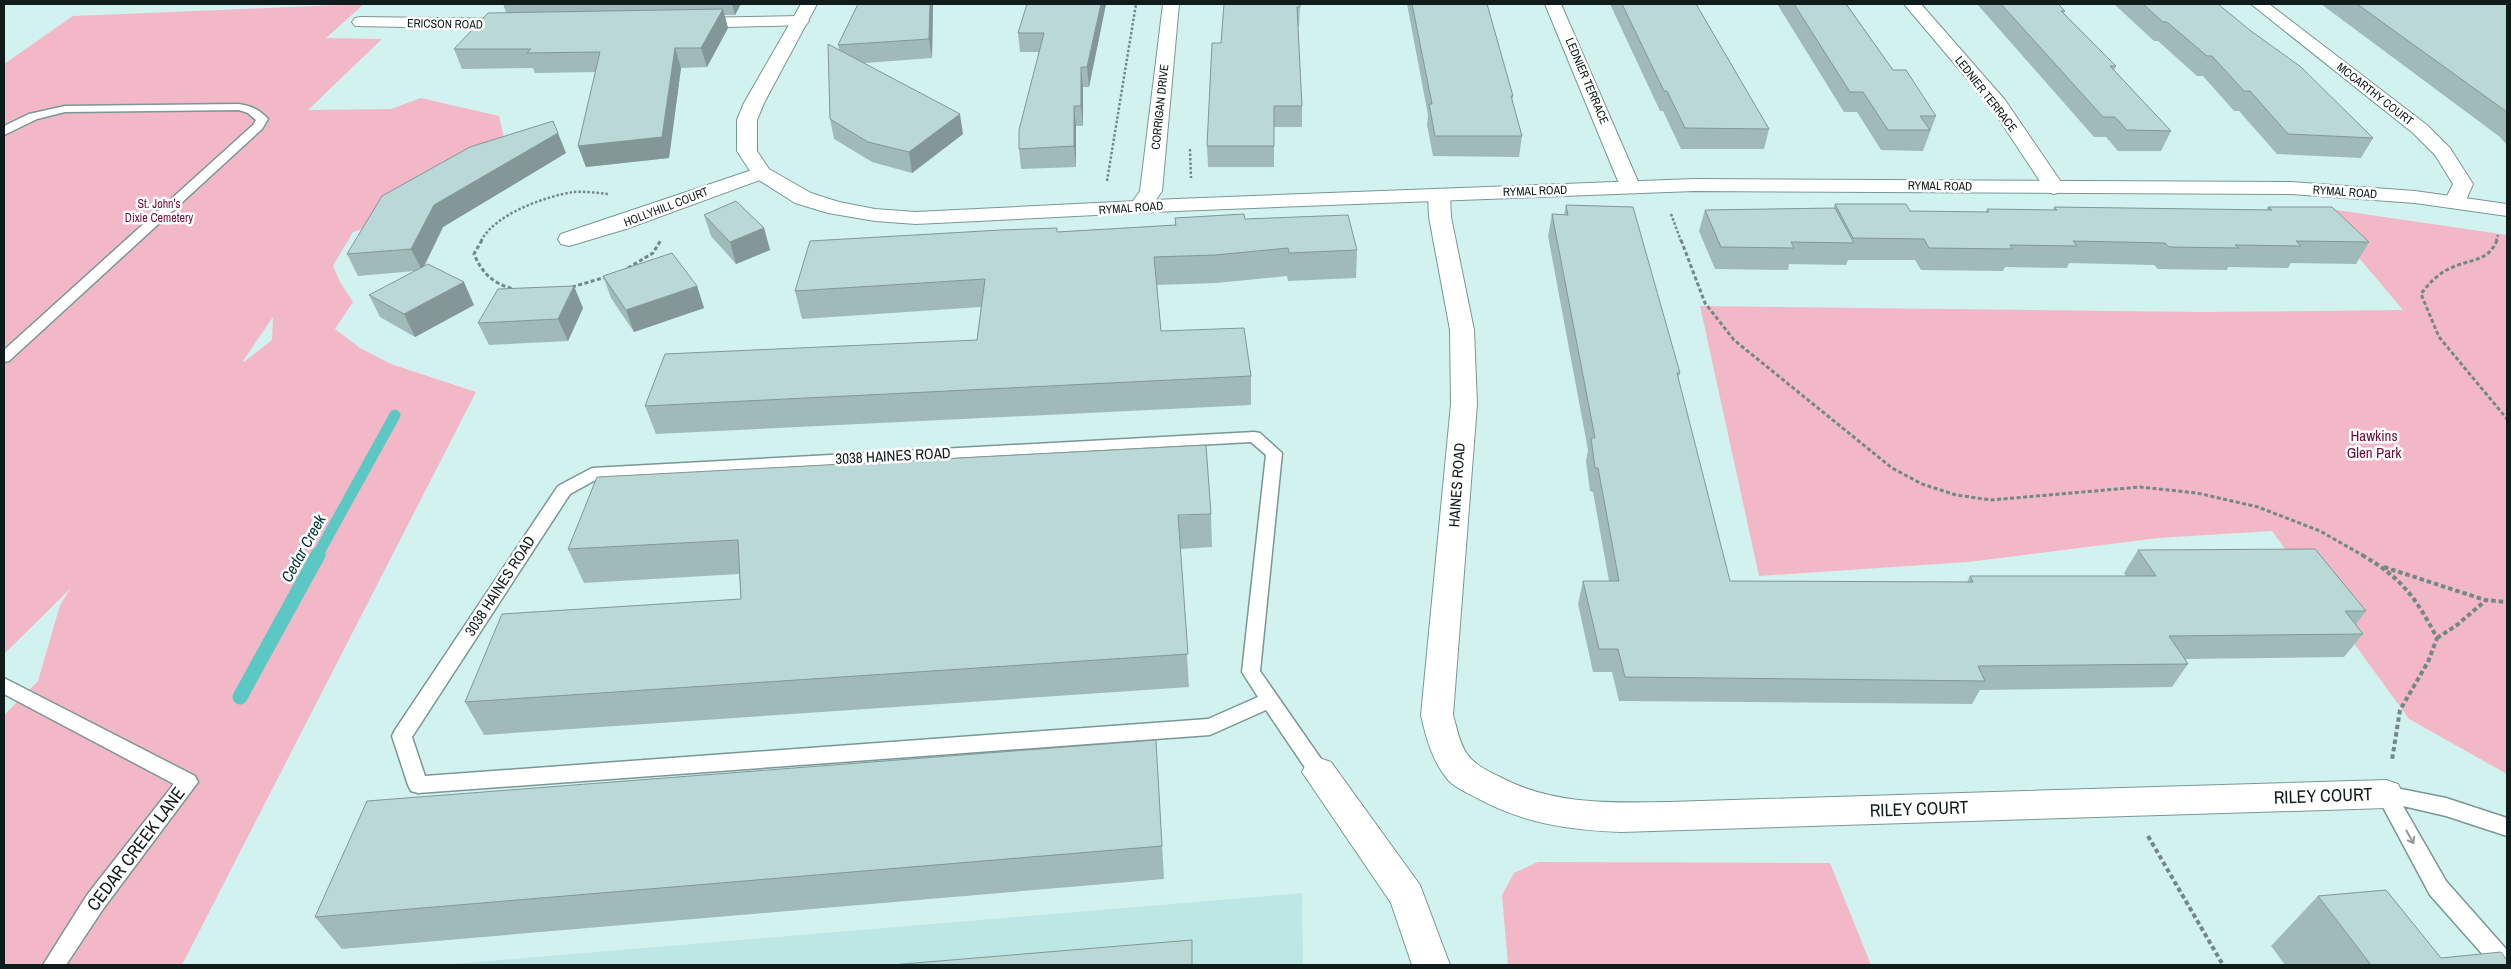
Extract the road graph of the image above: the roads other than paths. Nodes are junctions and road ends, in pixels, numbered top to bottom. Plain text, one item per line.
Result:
1 (1171, 4) edge
2 (1553, 4) edge
3 (1912, 4) edge
4 (2259, 4) edge
5 (805, 12) edge
6 (361, 22) dead end
7 (668, 23) edge
8 (529, 24) edge
9 (4, 132) edge
10 (761, 173) junction
11 (1630, 186) junction
12 (2054, 188) junction
13 (1439, 195) junction
14 (2456, 202) junction
15 (1140, 207) junction
16 (2507, 210) edge
17 (570, 239) dead end
18 (4, 358) edge
19 (4, 685) edge
20 (1270, 700) junction
21 (1461, 771) joint
22 (1319, 772) joint
23 (2386, 794) junction
24 (2507, 827) edge
25 (54, 965) edge
26 (1431, 965) edge
27 (2506, 965) edge

1 - 15 street, CORRIGAN DRIVE
2 - 11 street, LEDNIER TERRACE
3 - 12 street, LEDNIER TERRACE
4 - 14 street, MCCARTHY COURT
5 - 7 street
5 - 10 street, RYMAL ROAD
6 - 8 street, ERICSON ROAD
9 - 18 lane
10 - 15 street, RYMAL ROAD
10 - 17 street, HOLLYHILL COURT
11 - 12 street, RYMAL ROAD
11 - 13 street, RYMAL ROAD
12 - 14 street, RYMAL ROAD
13 - 15 street, RYMAL ROAD
13 - 21 street, HAINES ROAD
14 - 16 street, RYMAL ROAD
19 - 25 lane, CEDAR CREEK LANE
20 - 20 lane, 3038 HAINES ROAD
20 - 22 lane, 3038 HAINES ROAD
21 - 23 street, RILEY COURT
22 - 26 street
23 - 24 lane
23 -> 27 lane

